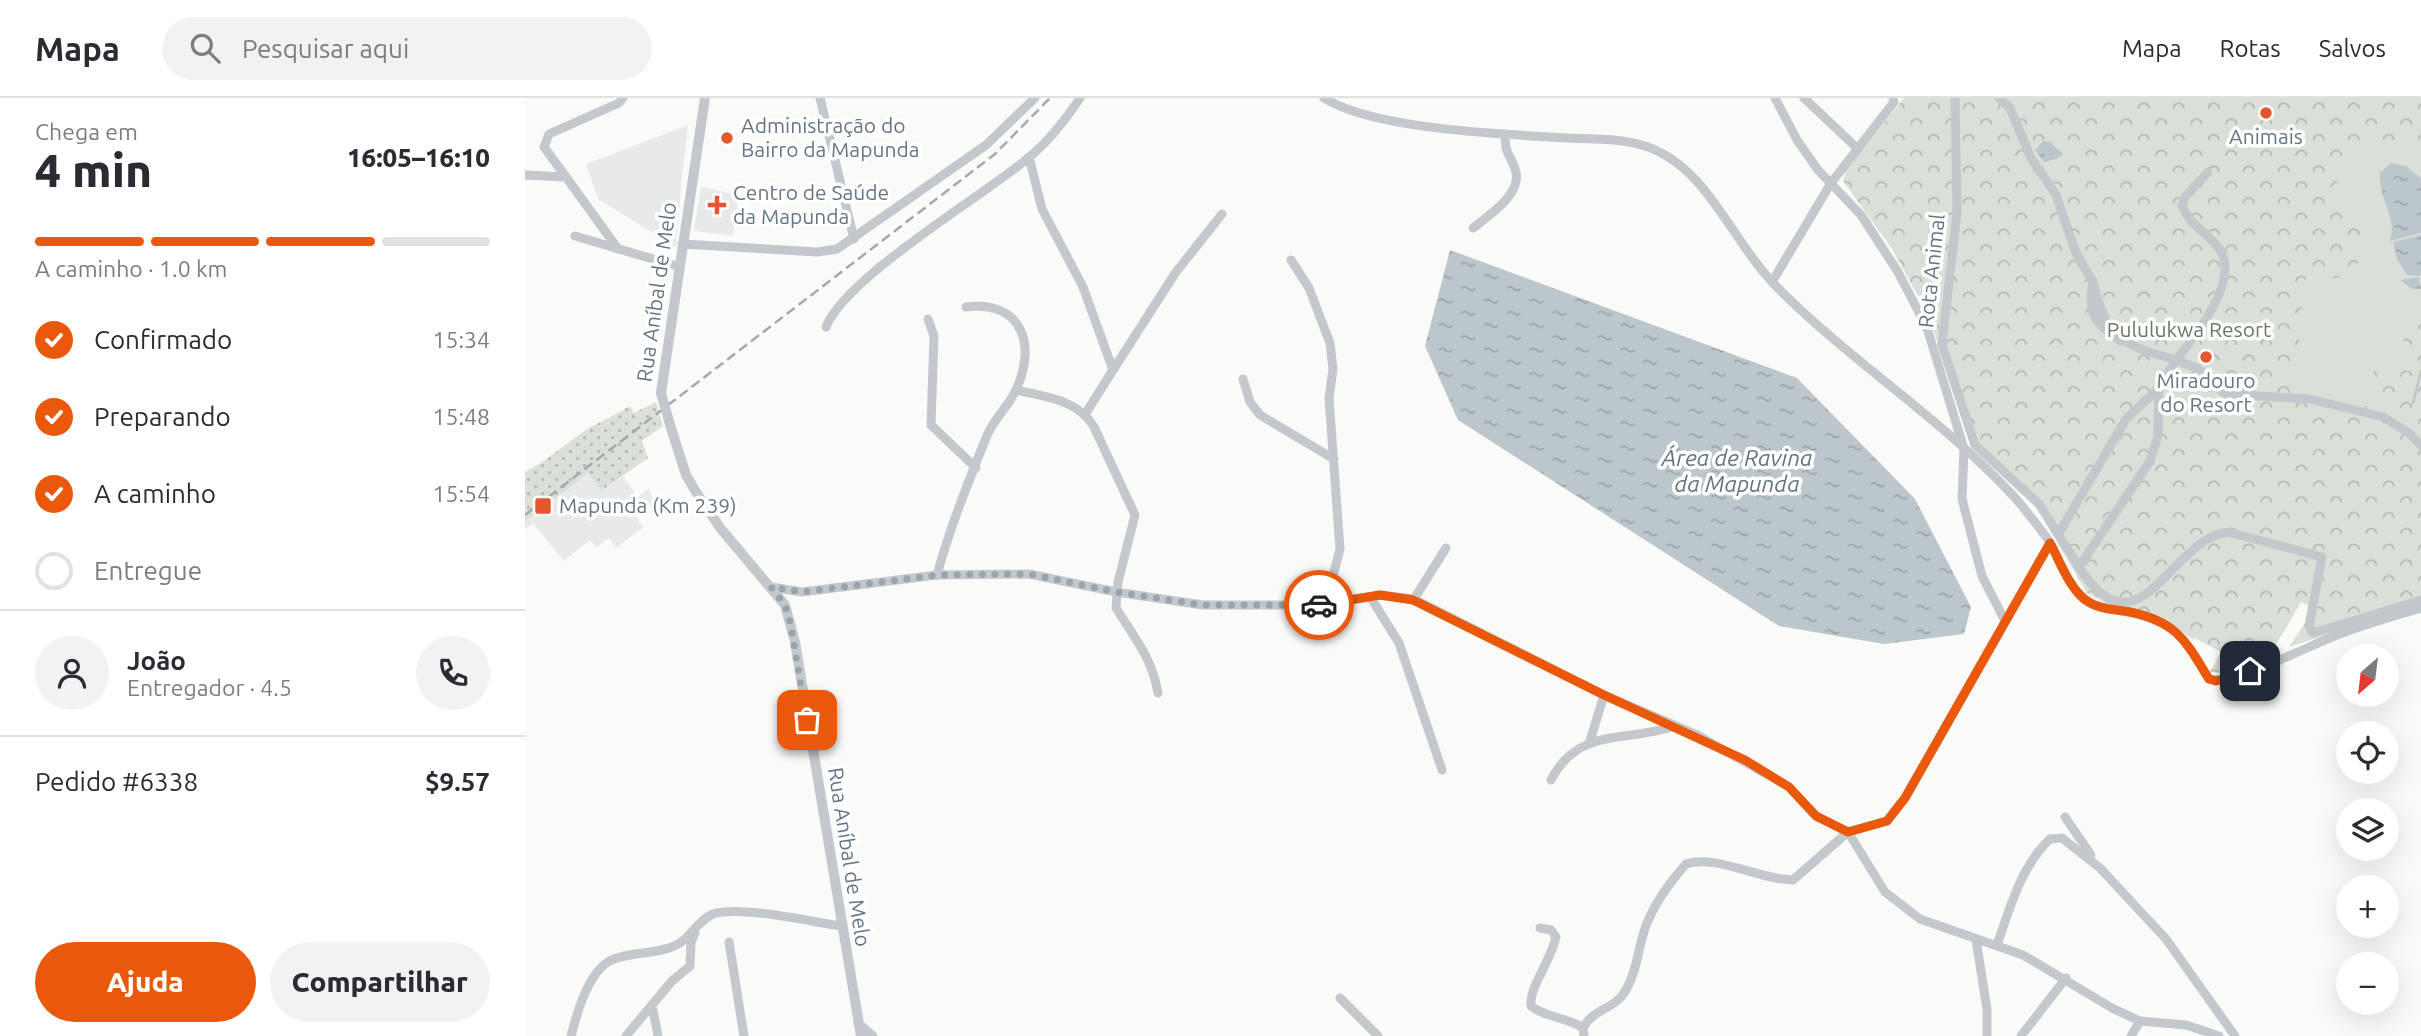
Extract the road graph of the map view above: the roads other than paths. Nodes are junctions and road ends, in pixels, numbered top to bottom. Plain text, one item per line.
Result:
1 (623, 98) edge
2 (705, 98) edge
3 (820, 98) edge
4 (1035, 98) edge
5 (1080, 98) edge
6 (1324, 98) edge
7 (1775, 98) edge
8 (1804, 98) edge
9 (1893, 98) edge
10 (1955, 98) edge
11 (1999, 98) edge
12 (1504, 134) junction
13 (1858, 149) junction
14 (1029, 158) junction
15 (2208, 172) dead end
16 (525, 174) edge
17 (566, 177) junction
18 (1831, 183) junction
19 (1222, 214) dead end
20 (1473, 228) dead end
21 (575, 236) dead end
22 (854, 240) junction
23 (682, 244) junction
24 (618, 249) junction
25 (1291, 260) dead end
26 (680, 267) junction
27 (1772, 282) junction
28 (966, 307) dead end
29 (928, 318) dead end
30 (826, 327) dead end
31 (2176, 360) junction
32 (1114, 370) junction
33 (1243, 379) dead end
34 (2159, 387) junction
35 (1016, 390) junction
36 (1086, 413) junction
37 (2421, 445) edge
38 (1964, 449) junction
39 (1334, 459) junction
40 (976, 468) junction
41 (2059, 533) junction
42 (2050, 543) junction
43 (1447, 548) dead end
44 (2079, 567) junction
45 (937, 575) junction
46 (771, 587) junction
47 (1116, 592) junction
48 (1371, 598) junction
49 (1413, 600) junction
50 (2421, 600) edge
51 (1318, 605) junction
52 (2421, 608) edge
53 (2005, 621) junction
54 (1158, 692) dead end
55 (1604, 695) junction
56 (1675, 726) junction
57 (1590, 741) junction
58 (1442, 770) dead end
59 (1551, 780) dead end
60 (2065, 817) dead end
61 (1848, 832) junction
62 (2100, 868) junction
63 (701, 923) junction
64 (841, 926) junction
65 (1540, 928) dead end
66 (1976, 940) junction
67 (729, 942) dead end
68 (1997, 945) junction
69 (2066, 978) junction
70 (1340, 998) dead end
71 (653, 1010) dead end
72 (2140, 1021) junction
73 (858, 1023) junction
74 (1583, 1032) edge
75 (571, 1036) edge
76 (626, 1036) edge
77 (657, 1036) edge
78 (744, 1036) edge
79 (861, 1036) edge
80 (873, 1036) edge
81 (1378, 1036) edge
82 (1987, 1036) edge
83 (2021, 1036) edge
84 (2131, 1036) edge
85 (2219, 1036) edge
86 (2235, 1036) edge

1 - 17 street
2 - 23 street, Rua Aníbal de Melo
3 - 22 street
4 - 22 street
5 - 14 street
6 - 12 street
7 - 18 street
8 - 13 street
9 - 13 street
10 - 41 street, Rota Animal
11 - 31 street
12 - 20 street
12 - 27 street
13 - 18 street
14 - 30 street
14 - 32 street
15 - 31 street
16 - 17 street
17 - 24 street
18 - 27 street
18 - 38 street
19 - 32 street
21 - 24 street
22 - 23 street
23 - 26 street, Rua Aníbal de Melo
24 - 26 street
25 - 39 street
26 - 46 street, Rua Aníbal de Melo, bridge
27 - 38 street
28 - 35 street
29 - 40 street
31 - 34 street
31 - 37 street
32 - 36 street
33 - 39 street
34 - 41 street
34 - 44 street
35 - 36 street
35 - 40 street
36 - 47 street
38 - 42 street
38 - 53 street
39 - 51 street
40 - 45 street
41 - 44 street, Rota Animal
42 - 52 street
42 - 53 street
43 - 49 street
44 - 50 street, Rota Animal
45 - 46 street
45 - 47 street
46 - 64 street, Rua Aníbal de Melo
47 - 51 street
47 - 54 street
48 - 49 street
48 - 51 street
48 - 58 street
49 - 55 street
53 - 61 street
55 - 56 street
55 - 57 street
56 - 57 street
56 - 61 street
57 - 59 street
60 - 62 street
61 - 66 street
61 - 74 street
62 - 68 street
62 - 86 street
63 - 64 street
63 - 75 street
63 - 76 street
64 - 73 street, Rua Aníbal de Melo
65 - 74 street
66 - 68 street
66 - 82 street
67 - 78 street
68 - 69 street
69 - 72 street
69 - 83 street
70 - 81 street
71 - 77 street
72 - 84 street
72 - 85 street
73 - 79 street, Rua Aníbal de Melo
73 - 80 street

